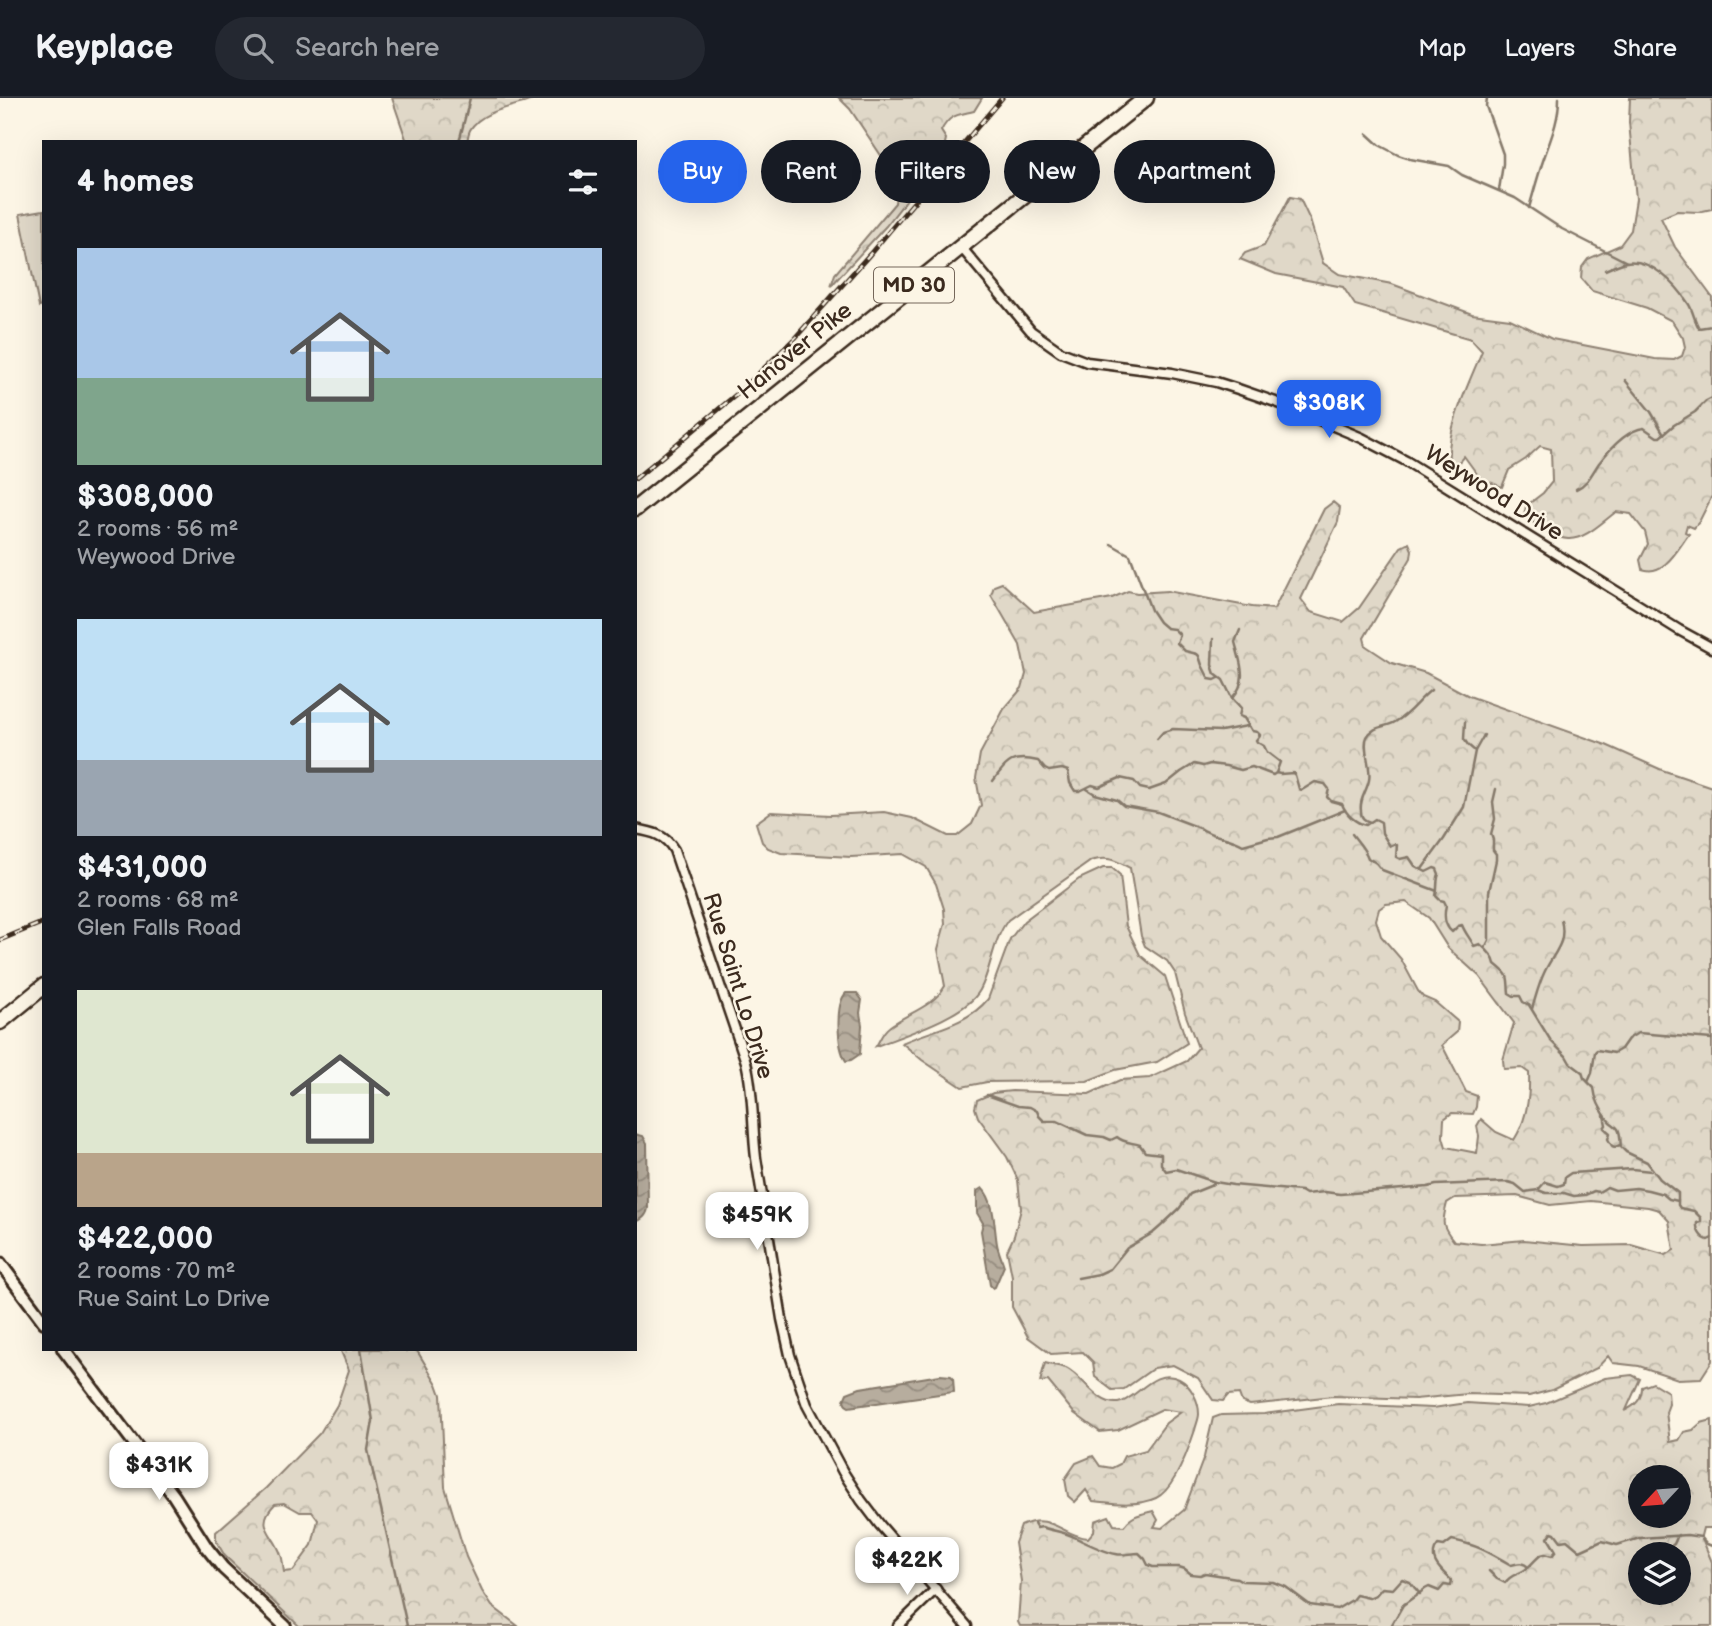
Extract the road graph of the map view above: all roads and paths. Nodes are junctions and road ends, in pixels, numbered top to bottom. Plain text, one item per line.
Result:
1 (1146, 98) edge
2 (961, 247) junction
3 (637, 507) edge
4 (1712, 648) edge
5 (637, 829) edge
6 (42, 988) edge
7 (0, 1022) edge
8 (0, 1263) edge
9 (42, 1319) edge
10 (65, 1351) edge
11 (936, 1589) junction
12 (285, 1626) edge
13 (898, 1626) edge
14 (967, 1626) edge

1 - 2 highway, Hanover Pike / MD 30
2 - 3 highway, Hanover Pike / MD 30
2 - 4 street, Weywood Drive
5 - 11 street, Rue Saint Lo Drive
6 - 7 highway
8 - 9 street
10 - 12 street
11 - 13 street
11 - 14 street, Rue Saint Lo Drive

